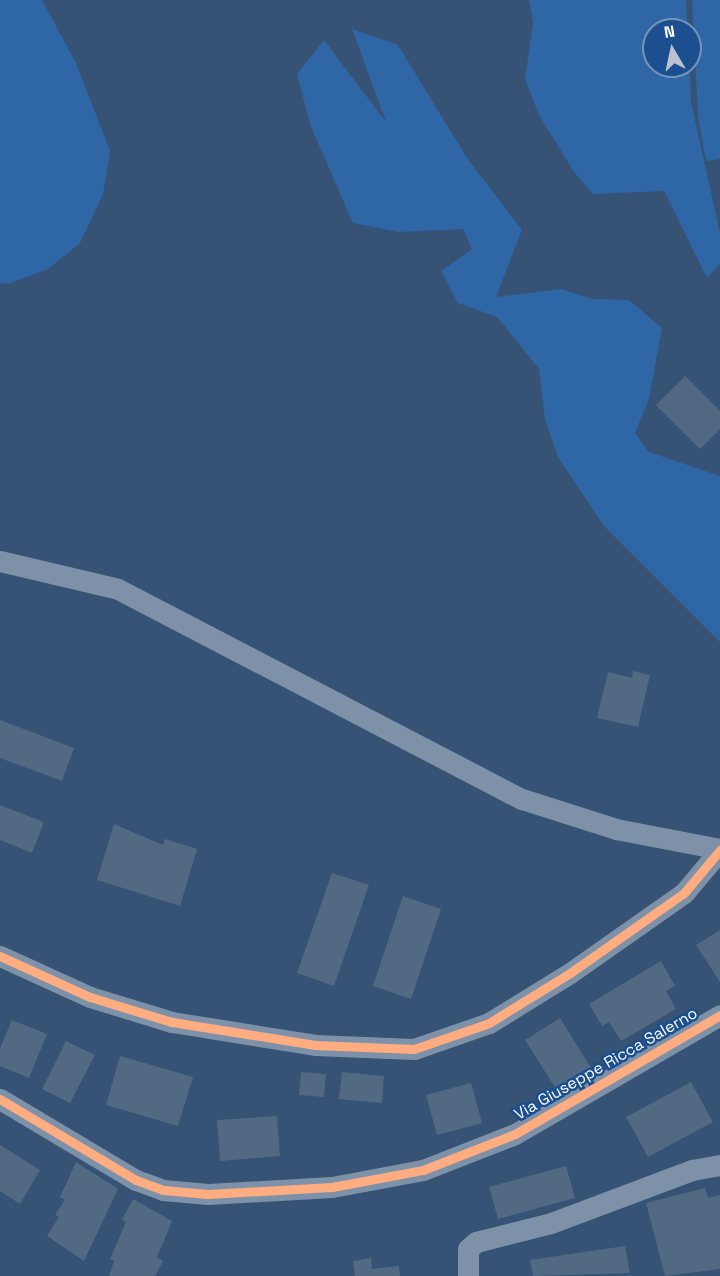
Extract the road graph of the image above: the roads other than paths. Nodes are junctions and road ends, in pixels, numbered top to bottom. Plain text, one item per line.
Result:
1 (0, 561) edge
2 (720, 850) edge
3 (0, 956) edge
4 (720, 1015) edge
5 (0, 1099) edge
6 (720, 1165) edge
7 (468, 1276) edge

1 - 2 street
2 - 3 street
4 - 5 street, Via Giuseppe Ricca Salerno
6 - 7 street

